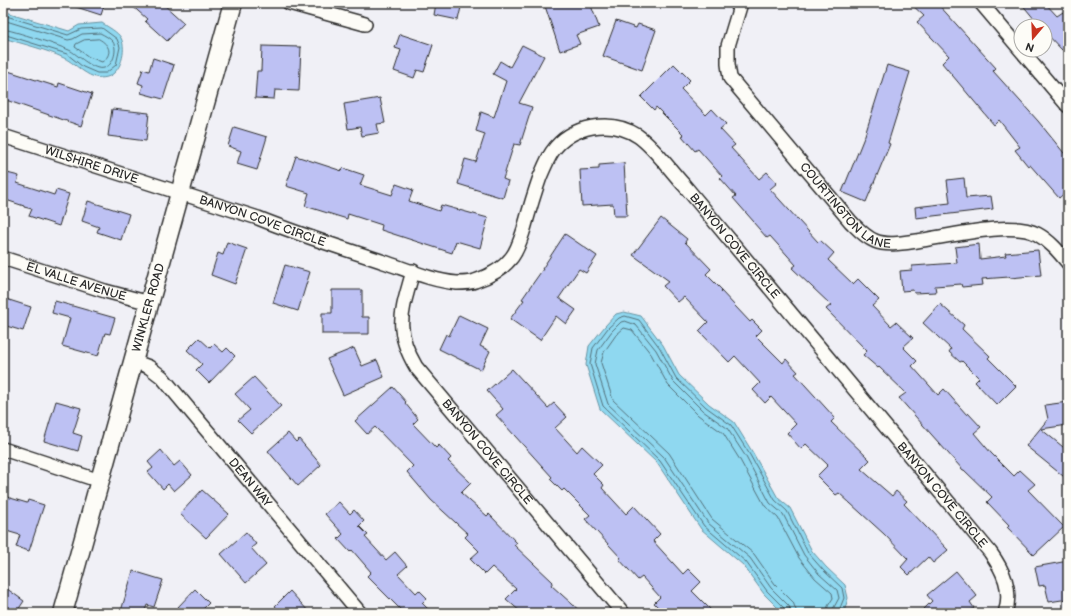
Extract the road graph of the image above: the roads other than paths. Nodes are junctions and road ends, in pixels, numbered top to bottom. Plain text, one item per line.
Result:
1 (232, 3) edge
2 (289, 3) edge
3 (741, 3) edge
4 (981, 3) edge
5 (365, 24) dead end
6 (1068, 106) edge
7 (3, 136) edge
8 (180, 193) junction
9 (3, 258) edge
10 (1068, 263) edge
11 (413, 271) junction
12 (150, 302) junction
13 (133, 361) junction
14 (3, 449) edge
15 (100, 481) junction
16 (63, 613) edge
17 (360, 613) edge
18 (623, 613) edge
19 (1005, 613) edge

1 - 8 street, WINKLER ROAD
2 - 5 street
3 - 10 street, COURTINGTON LANE
4 - 6 street
7 - 8 street, WILSHIRE DRIVE
8 - 11 street, BANYON COVE CIRCLE
8 - 12 street, WINKLER ROAD
9 - 12 street, EL VALLE AVENUE
11 - 18 street, BANYON COVE CIRCLE
11 - 19 street, BANYON COVE CIRCLE
12 - 13 street, WINKLER ROAD
13 - 15 street, WINKLER ROAD
13 - 17 street, DEAN WAY
14 - 15 street
15 - 16 street, WINKLER ROAD

